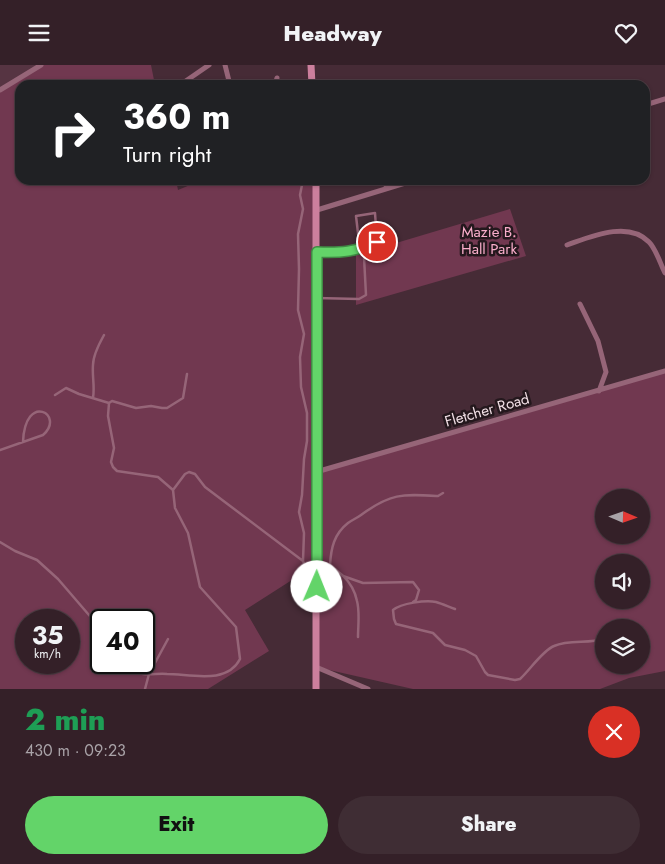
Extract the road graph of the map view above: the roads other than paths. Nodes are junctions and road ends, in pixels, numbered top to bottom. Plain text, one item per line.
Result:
1 (41, 65) edge
2 (209, 65) edge
3 (225, 65) edge
4 (311, 65) edge
5 (16, 80) edge
6 (187, 80) edge
7 (229, 80) edge
8 (312, 80) edge
9 (15, 81) edge
10 (0, 90) edge
11 (665, 99) edge
12 (650, 104) edge
13 (302, 185) edge
14 (316, 185) edge
15 (386, 185) edge
16 (398, 185) edge
17 (386, 189) junction
18 (316, 210) junction
19 (567, 245) dead end
20 (360, 250) junction
21 (317, 252) junction
22 (665, 273) edge
23 (316, 298) junction
24 (580, 304) dead end
25 (104, 335) dead end
26 (665, 371) edge
27 (187, 374) dead end
28 (599, 391) junction
29 (54, 395) dead end
30 (93, 398) junction
31 (109, 403) junction
32 (23, 442) junction
33 (0, 450) edge
34 (316, 472) junction
35 (172, 490) junction
36 (443, 493) dead end
37 (0, 541) edge
38 (304, 561) junction
39 (317, 564) junction
40 (330, 565) junction
41 (343, 576) junction
42 (412, 604) junction
43 (455, 609) dead end
44 (90, 616) edge
45 (358, 637) dead end
46 (168, 639) dead end
47 (595, 642) edge
48 (155, 663) edge
49 (316, 667) junction
50 (149, 674) edge
51 (155, 674) edge
52 (145, 689) edge
53 (316, 689) edge
54 (368, 689) edge

1 - 5 street
2 - 6 street
3 - 7 street
4 - 8 street
9 - 10 street
11 - 12 street
13 - 38 lane
14 - 18 street
15 - 17 lane
16 - 17 street
17 - 18 street
18 - 21 street
19 - 22 street
20 - 20 lane
20 - 21 lane
20 - 23 lane
21 - 23 street
23 - 34 street
24 - 28 street
25 - 30 lane
26 - 28 street, Fletcher Road
27 - 31 lane
28 - 34 street, Fletcher Road
29 - 30 lane
30 - 31 lane
31 - 35 lane
32 - 32 lane
32 - 33 lane
34 - 39 street
35 - 38 lane
35 - 51 lane
36 - 40 lane
37 - 44 lane
38 - 39 lane
39 - 40 lane
39 - 49 street
40 - 41 lane
41 - 42 lane
41 - 45 lane
42 - 43 lane
42 - 47 lane
46 - 48 lane
49 - 53 street
49 - 54 street
50 - 52 lane

